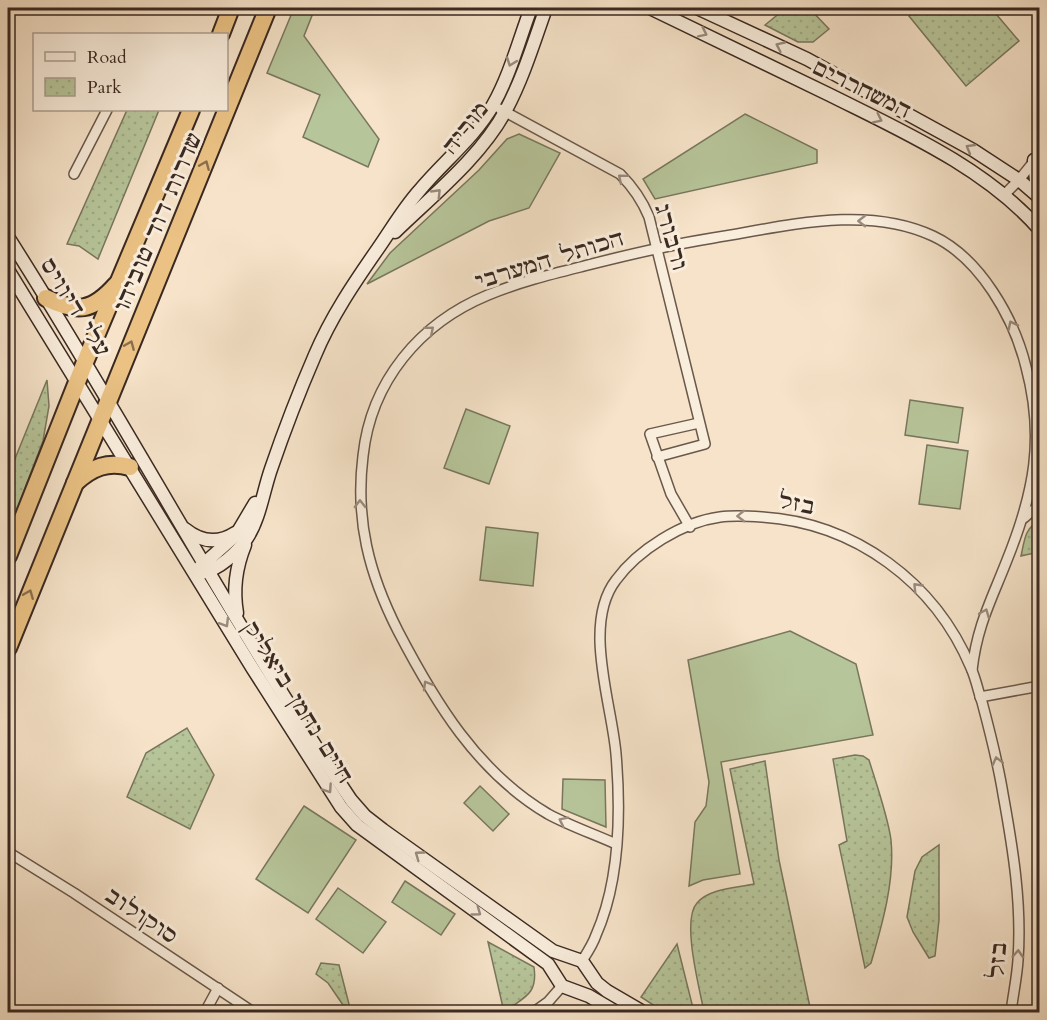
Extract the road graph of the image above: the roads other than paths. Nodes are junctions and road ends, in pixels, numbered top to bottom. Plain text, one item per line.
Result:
1 (231, 8) edge
2 (268, 8) edge
3 (531, 8) edge
4 (552, 8) edge
5 (650, 8) edge
6 (697, 8) edge
7 (544, 13) edge
8 (221, 33) edge
9 (493, 105) junction
10 (228, 106) edge
11 (106, 111) edge
12 (191, 111) edge
13 (226, 111) edge
14 (505, 112) junction
15 (1037, 157) edge
16 (74, 174) dead end
17 (1019, 180) junction
18 (1040, 190) edge
19 (1004, 195) junction
20 (1040, 198) edge
21 (1040, 230) edge
22 (8, 237) edge
23 (379, 248) junction
24 (656, 248) junction
25 (8, 270) edge
26 (119, 282) junction
27 (46, 298) junction
28 (85, 363) junction
29 (77, 383) junction
30 (108, 399) junction
31 (100, 419) junction
32 (1036, 422) junction
33 (699, 423) junction
34 (1040, 439) edge
35 (657, 457) junction
36 (130, 467) junction
37 (73, 486) junction
38 (1040, 508) edge
39 (1023, 520) junction
40 (181, 525) junction
41 (690, 527) junction
42 (246, 530) junction
43 (8, 556) edge
44 (206, 567) junction
45 (194, 573) junction
46 (238, 620) junction
47 (8, 648) edge
48 (972, 670) junction
49 (1040, 686) edge
50 (980, 697) junction
51 (616, 844) junction
52 (8, 852) edge
53 (580, 963) junction
54 (564, 985) junction
55 (218, 988) junction
56 (205, 1012) edge
57 (253, 1012) edge
58 (534, 1012) edge
59 (616, 1012) edge
60 (643, 1012) edge
61 (1011, 1012) edge

1 - 8 highway
10 -> 2 highway, שדרות דוד טוביהו
3 -> 9 street, מוריה
4 - 7 street
5 -> 19 street, המשחררים
17 -> 6 street, המשחררים
7 - 14 street, מוריה
9 - 14 street, ורבורג
9 - 23 street, מוריה
11 - 16 street
12 - 26 highway, שדרות דוד טוביהו
30 -> 13 highway, שדרות דוד טוביהו
23 -> 14 street, מוריה
24 -> 14 street, ורבורג
15 - 17 street
15 - 18 street
17 - 19 street
17 - 20 street, המשחררים
19 - 21 street, המשחררים
22 - 27 street, עלי דיוויס
23 - 42 street, מוריה
32 -> 24 street, הכותל המערבי
24 - 33 street, ורבורג
51 -> 24 street, הכותל המערבי
25 - 29 street, עלי דיוויס
26 - 27 highway
26 - 28 highway, שדרות דוד טוביהו
27 - 28 street, עלי דיוויס
28 - 29 highway, שדרות דוד טוביהו
28 - 30 street, עלי דיוויס
29 - 31 street, חיים נחמן ביאליק
29 - 43 highway, שדרות דוד טוביהו
30 - 31 highway, שדרות דוד טוביהו
30 - 40 street, חיים נחמן ביאליק
31 - 36 street, חיים נחמן ביאליק
31 - 37 highway, שדרות דוד טוביהו
32 - 34 street
32 - 39 street, הכותל המערבי
33 - 35 street, ורבורג
33 - 35 street
35 - 41 street
36 - 37 highway
36 - 45 street, חיים נחמן ביאליק
47 -> 37 highway, שדרות דוד טוביהו
38 - 39 street
48 -> 39 street, הכותל המערבי
40 - 42 street
40 - 44 street, חיים נחמן ביאליק
48 -> 41 street, בזל
41 - 51 street, בזל
42 - 44 street, מוריה
42 - 46 street
44 - 45 street
44 - 46 street, חיים נחמן ביאליק
45 -> 54 street, חיים נחמן ביאליק
53 -> 46 street, חיים נחמן ביאליק
48 - 50 street, בזל
49 - 50 street
61 -> 50 street, בזל
51 - 53 street, בזל
52 - 55 street, סוקולוב
53 - 54 street
53 - 54 street
53 - 60 street, חיים נחמן ביאליק
54 - 58 street
54 - 59 street, חיים נחמן ביאליק
55 - 56 street
55 - 57 street, סוקולוב

